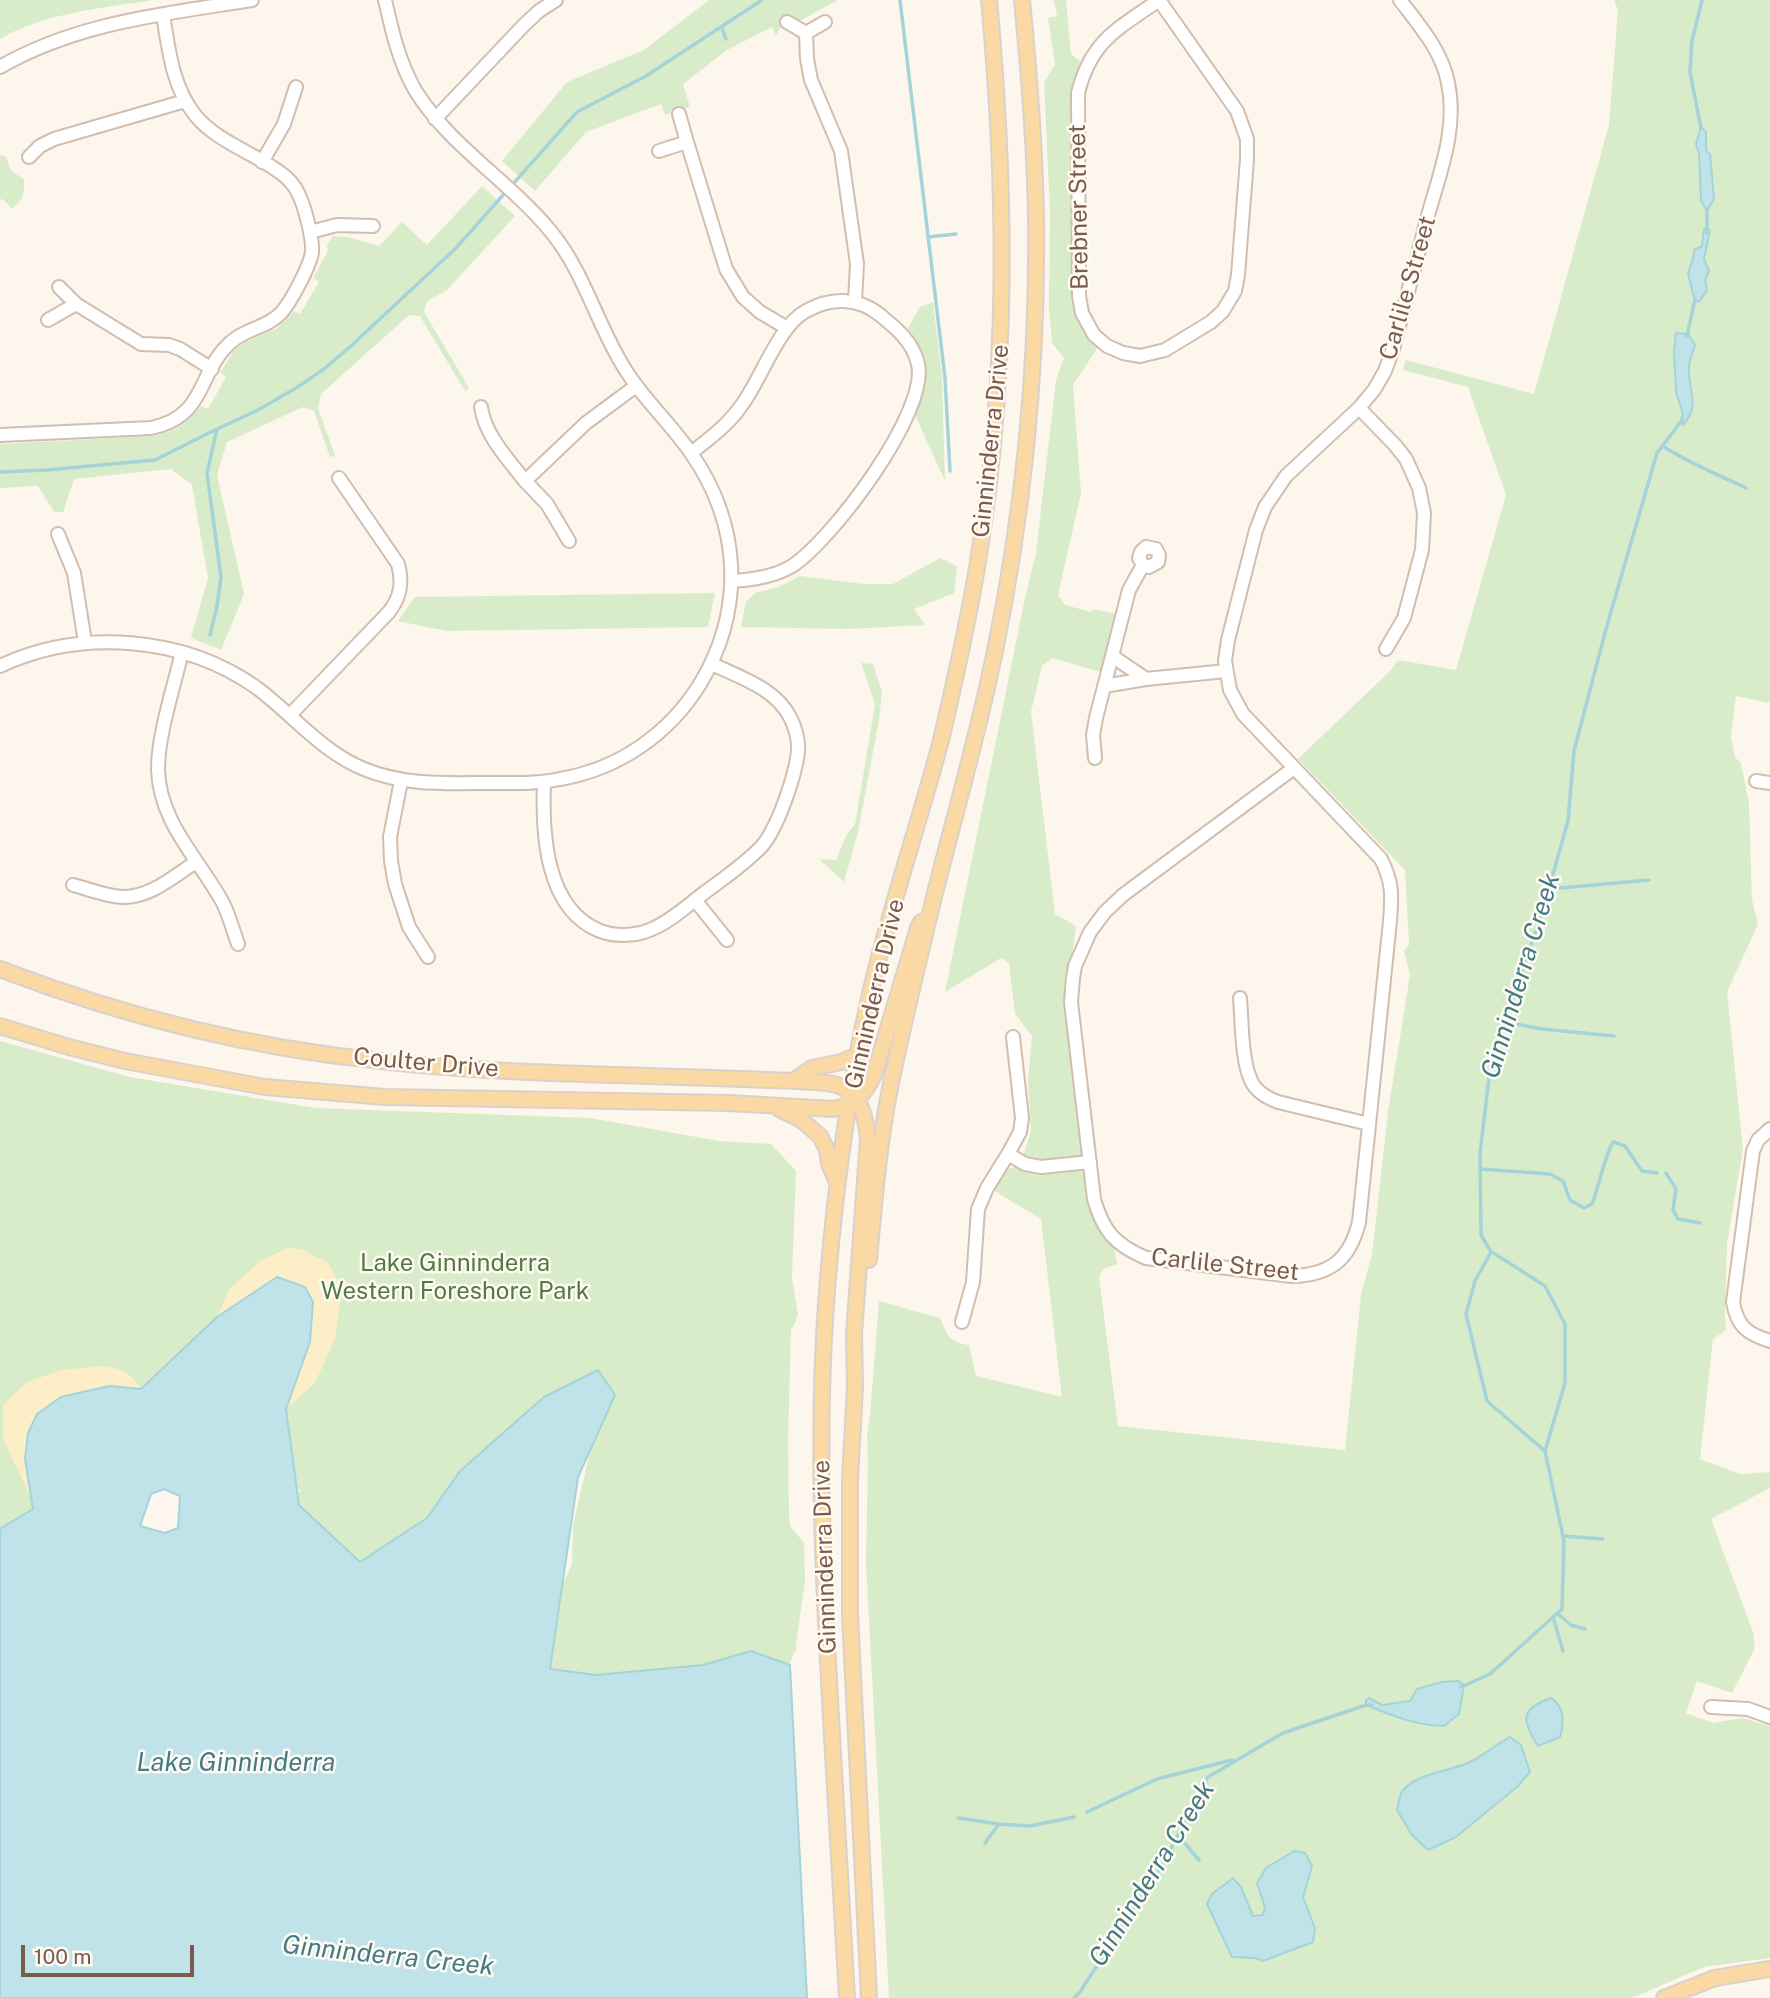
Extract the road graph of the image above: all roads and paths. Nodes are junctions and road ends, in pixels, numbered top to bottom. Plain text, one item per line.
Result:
1 (252, 0) edge
2 (385, 0) edge
3 (556, 0) edge
4 (989, 0) edge
5 (1022, 0) edge
6 (1159, 0) edge
7 (1400, 0) edge
8 (163, 15) junction
9 (787, 22) dead end
10 (825, 22) dead end
11 (806, 33) junction
12 (0, 67) edge
13 (296, 87) dead end
14 (185, 101) junction
15 (679, 114) dead end
16 (435, 119) junction
17 (687, 142) junction
18 (659, 151) dead end
19 (29, 157) dead end
20 (262, 162) junction
21 (373, 226) dead end
22 (310, 232) junction
23 (59, 287) dead end
24 (855, 301) junction
25 (76, 304) junction
26 (48, 320) dead end
27 (787, 328) junction
28 (212, 369) junction
29 (636, 386) junction
30 (481, 407) dead end
31 (1359, 408) junction
32 (0, 435) edge
33 (691, 453) junction
34 (339, 478) dead end
35 (525, 481) junction
36 (58, 534) dead end
37 (569, 541) dead end
38 (1143, 565) dead end
39 (731, 581) junction
40 (85, 642) junction
41 (1386, 649) dead end
42 (182, 652) junction
43 (1112, 656) junction
44 (712, 664) junction
45 (0, 666) edge
46 (1226, 671) junction
47 (1146, 679) junction
48 (1104, 686) junction
49 (289, 715) junction
50 (1095, 758) dead end
51 (1294, 768) junction
52 (401, 781) junction
53 (1756, 781) dead end
54 (544, 782) junction
55 (1770, 783) edge
56 (196, 862) junction
57 (73, 885) dead end
58 (934, 899) junction
59 (695, 900) junction
60 (727, 940) dead end
61 (238, 944) dead end
62 (428, 957) dead end
63 (0, 959) edge
64 (0, 969) edge
65 (48, 987) junction
66 (1240, 998) dead end
67 (2, 1026) edge
68 (1013, 1037) dead end
69 (858, 1055) junction
70 (793, 1080) junction
71 (855, 1102) junction
72 (774, 1106) junction
73 (1369, 1124) junction
74 (1770, 1129) edge
75 (1008, 1154) junction
76 (1090, 1162) junction
77 (838, 1184) junction
78 (962, 1322) dead end
79 (1770, 1341) edge
80 (855, 1387) junction
81 (1711, 1707) dead end
82 (1770, 1717) edge
83 (1770, 1969) edge
84 (1670, 1995) edge
85 (847, 1998) edge
86 (869, 1998) edge

1 - 8 street
2 - 16 street
3 - 16 street
4 - 69 main road, Ginninderra Drive
5 - 58 main road, Ginninderra Drive
6 - 6 street, Brebner Street
7 - 31 street, Carlile Street
8 - 12 street
8 - 14 street
9 - 11 street
10 - 11 street
11 - 24 street
13 - 20 street
14 - 19 street
14 - 20 street
15 - 17 street
16 - 29 street
17 - 18 street
17 - 27 street
20 - 22 street
21 - 22 street
22 - 28 street
23 - 25 street
24 - 27 street
24 - 39 street
25 - 26 street
25 - 28 street
27 - 33 street
28 - 32 street
29 - 33 street
29 - 35 street
30 - 35 street
31 - 41 street
31 - 46 street, Carlile Street
33 - 39 street
34 - 49 street
35 - 37 street
36 - 40 street
38 - 43 street
39 - 44 street
40 - 42 street
40 - 45 street
42 - 49 street
42 - 56 street
43 - 47 street
43 - 48 street
44 - 54 street
44 - 59 street
46 - 47 street
46 - 51 street, Carlile Street
47 - 48 street
48 - 50 street
49 - 52 street
51 - 73 street, Carlile Street
51 - 76 street, Carlile Street
52 - 54 street
52 - 62 street
53 - 55 street
54 - 59 street
56 - 57 street
56 - 61 street
58 - 71 main road
58 - 80 main road, Ginninderra Drive
59 - 60 street
63 - 65 main road
64 - 65 main road, Coulter Drive
65 - 70 main road, Coulter Drive
66 - 73 street
67 - 72 main road, Coulter Drive
68 - 75 street
69 - 70 main road
69 - 71 main road, Ginninderra Drive
70 - 71 main road, Coulter Drive
71 - 72 main road, Coulter Drive
71 - 77 main road, Ginninderra Drive
71 - 80 main road, Ginninderra Drive
72 - 77 main road
73 - 76 street, Carlile Street
74 - 79 street
75 - 76 street
75 - 78 street
77 - 85 main road, Ginninderra Drive
80 - 86 main road, Ginninderra Drive
81 - 82 street
83 - 84 main road

